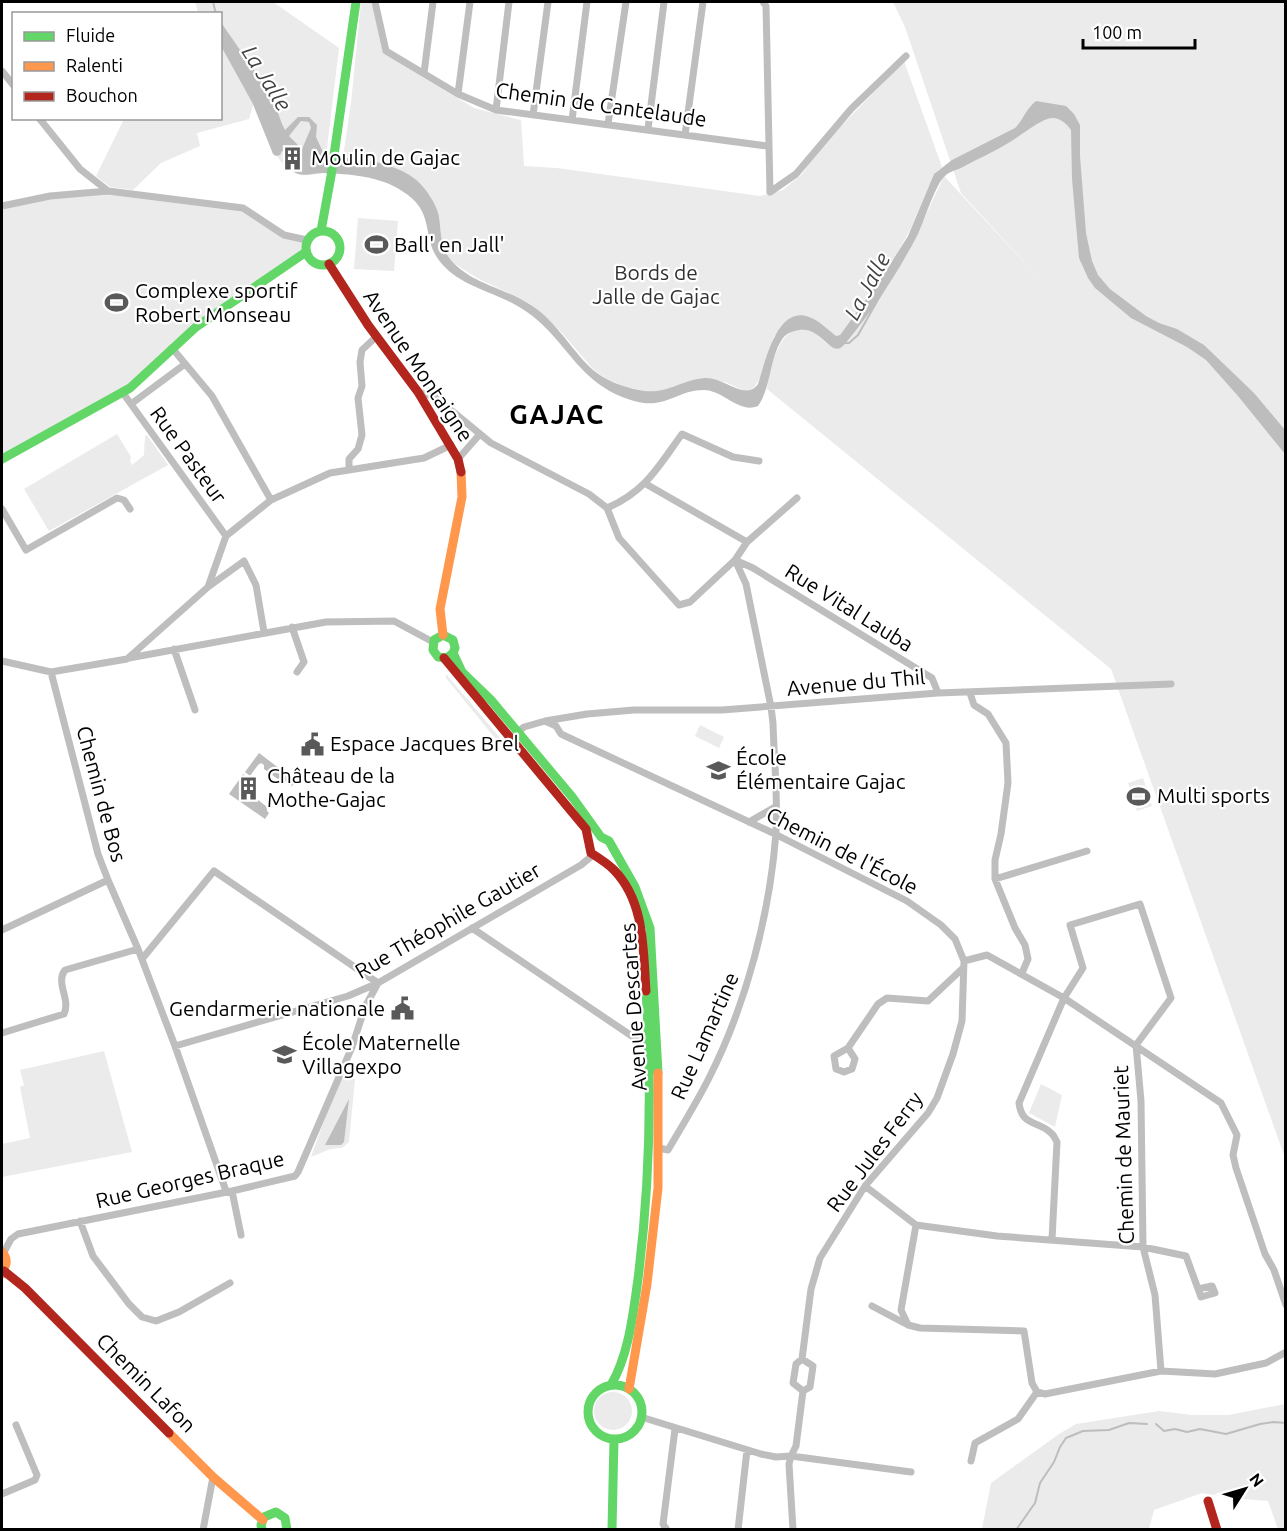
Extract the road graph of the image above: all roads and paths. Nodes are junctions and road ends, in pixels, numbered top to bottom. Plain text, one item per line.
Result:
1 (356, 2) edge
2 (375, 2) edge
3 (433, 2) edge
4 (470, 2) edge
5 (509, 2) edge
6 (548, 2) edge
7 (587, 2) edge
8 (626, 2) edge
9 (664, 2) edge
10 (703, 2) edge
11 (763, 2) edge
12 (906, 56) dead end
13 (2, 71) edge
14 (424, 74) junction
15 (10, 77) edge
16 (458, 94) junction
17 (496, 110) junction
18 (534, 115) junction
19 (41, 120) edge
20 (572, 120) junction
21 (608, 124) junction
22 (648, 129) junction
23 (685, 135) junction
24 (767, 146) junction
25 (108, 191) junction
26 (2, 206) edge
27 (321, 231) junction
28 (307, 240) junction
29 (306, 252) junction
30 (329, 264) junction
31 (377, 336) junction
32 (172, 348) junction
33 (184, 364) junction
34 (418, 392) junction
35 (123, 393) junction
36 (131, 404) junction
37 (480, 434) junction
38 (452, 445) junction
39 (2, 459) edge
40 (458, 459) junction
41 (759, 461) dead end
42 (349, 470) junction
43 (646, 484) junction
44 (797, 498) dead end
45 (272, 500) junction
46 (607, 508) junction
47 (2, 509) edge
48 (130, 509) dead end
49 (226, 536) junction
50 (747, 542) junction
51 (735, 560) junction
52 (208, 587) junction
53 (292, 627) junction
54 (264, 632) junction
55 (443, 635) junction
56 (434, 642) junction
57 (174, 649) junction
58 (453, 653) junction
59 (444, 658) junction
60 (127, 659) junction
61 (2, 661) edge
62 (51, 672) junction
63 (297, 672) dead end
64 (1171, 684) dead end
65 (938, 693) junction
66 (970, 693) junction
67 (771, 707) junction
68 (195, 710) dead end
69 (545, 721) junction
70 (515, 735) junction
71 (775, 807) junction
72 (749, 822) junction
73 (776, 834) junction
74 (601, 837) junction
75 (591, 842) junction
76 (610, 849) junction
77 (1087, 851) dead end
78 (596, 856) junction
79 (995, 879) junction
80 (108, 880) junction
81 (472, 928) junction
82 (2, 930) edge
83 (138, 950) junction
84 (141, 959) junction
85 (963, 965) junction
86 (1022, 973) junction
87 (378, 983) junction
88 (1064, 998) junction
89 (2, 1033) edge
90 (1136, 1045) junction
91 (175, 1046) junction
92 (648, 1047) junction
93 (848, 1048) dead end
94 (659, 1148) junction
95 (865, 1186) junction
96 (229, 1191) junction
97 (80, 1221) junction
98 (916, 1225) junction
99 (242, 1235) dead end
100 (1052, 1239) junction
101 (1143, 1247) junction
102 (2, 1253) edge
103 (3, 1272) edge
104 (230, 1282) dead end
105 (1198, 1289) dead end
106 (1286, 1305) edge
107 (872, 1306) dead end
108 (908, 1325) junction
109 (1286, 1352) edge
110 (802, 1359) junction
111 (1161, 1371) junction
112 (611, 1385) junction
113 (629, 1389) junction
114 (803, 1391) junction
115 (1037, 1392) junction
116 (641, 1417) junction
117 (16, 1425) dead end
118 (675, 1429) junction
119 (614, 1439) junction
120 (747, 1450) junction
121 (791, 1456) junction
122 (971, 1461) dead end
123 (911, 1472) dead end
124 (213, 1477) junction
125 (2, 1494) edge
126 (1208, 1501) dead end
127 (262, 1525) edge
128 (203, 1530) edge
129 (287, 1530) edge
130 (612, 1530) edge
131 (666, 1530) edge
132 (738, 1530) edge
133 (793, 1530) edge
134 (1217, 1530) edge

1 - 27 main road
2 - 14 street, Chemin de Cantelaude
3 - 14 street
4 - 16 street
5 - 17 street
6 - 18 street
7 - 20 street
8 - 21 street
9 - 22 street
10 - 23 street
11 - 24 street
12 - 24 street
13 - 15 street
14 - 16 street, Chemin de Cantelaude
16 - 17 street, Chemin de Cantelaude
17 - 18 street, Chemin de Cantelaude
18 - 20 street, Chemin de Cantelaude
19 - 25 street
20 - 21 street, Chemin de Cantelaude
21 - 22 street, Chemin de Cantelaude
22 - 23 street, Chemin de Cantelaude
23 - 24 street, Chemin de Cantelaude
25 - 26 street
25 - 28 street
27 - 28 main road
27 - 30 main road
28 - 29 main road
29 - 30 main road
29 - 32 main road
30 - 31 main road, Avenue Montaigne
31 - 34 main road, Avenue Montaigne
31 - 42 street
32 - 33 street
32 - 35 main road
33 - 36 street
33 - 45 street
34 - 37 street
34 - 38 main road, Avenue Montaigne
35 - 36 street, Rue Pasteur
35 - 39 main road
36 - 49 street, Rue Pasteur
37 - 40 street
37 - 46 street
38 - 40 main road, Avenue Montaigne
38 - 42 street
40 - 55 main road, Avenue Montaigne
41 - 43 street
42 - 45 street
43 - 46 street
43 - 50 street
44 - 50 street
45 - 49 street
46 - 51 street
47 - 48 street
49 - 52 street
50 - 51 street
51 - 65 street, Rue Vital Lauba
51 - 67 street, Rue Lamartine
52 - 54 street
52 - 60 street
53 - 54 street
53 - 56 street
53 - 63 street
54 - 57 street
55 - 56 main road
55 - 58 main road
56 - 59 main road
57 - 60 street
57 - 68 street
58 - 59 main road
58 - 70 main road, Avenue Descartes
59 - 70 main road, Avenue Descartes
60 - 62 street
61 - 62 street
62 - 80 street, Chemin de Bos
64 - 66 street, Avenue du Thil
65 - 66 street, Avenue du Thil
65 - 67 street, Avenue du Thil
66 - 79 street
67 - 69 street, Avenue du Thil
67 - 71 street, Rue Lamartine
69 - 70 street
69 - 72 street, Chemin de l'École
70 - 74 main road, Avenue Descartes
70 - 75 main road, Avenue Descartes
71 - 72 street
71 - 73 street, Rue Lamartine
72 - 73 street, Chemin de l'École
73 - 85 street, Chemin de l'École
73 - 94 street, Rue Lamartine
74 - 75 main road
74 - 76 main road, Avenue Descartes
75 - 78 main road, Avenue Descartes
76 - 78 main road
76 - 94 main road, Avenue Descartes
77 - 79 street
78 - 81 street, Rue Théophile Gautier
78 - 92 main road, Avenue Descartes
79 - 86 street
80 - 82 street, Chemin de Bos
80 - 83 street
81 - 87 street, Rue Théophile Gautier
81 - 92 street
83 - 84 street
83 - 89 street
84 - 87 street
84 - 91 street
85 - 86 street
85 - 93 street
85 - 95 street, Rue Jules Ferry
86 - 88 street
87 - 91 street, Rue Théophile Gautier
87 - 96 street, Rue Georges Braque
88 - 90 street
88 - 90 street
88 - 100 street
90 - 101 street, Chemin de Mauriet
90 - 106 street
91 - 96 street
92 - 112 main road, Avenue Descartes
94 - 113 main road, Avenue Descartes
95 - 98 street
95 - 110 street, Rue Jules Ferry
96 - 97 street, Rue Georges Braque
96 - 99 street
97 - 102 street, Rue Georges Braque
97 - 104 street
98 - 100 street
98 - 108 street
100 - 101 street
101 - 105 street
101 - 111 street, Chemin de Mauriet
102 - 103 main road
103 - 124 main road, Chemin Lafon
107 - 108 street
108 - 115 street
109 - 111 street
110 - 114 street, Rue Jules Ferry
110 - 114 street, Rue Jules Ferry
111 - 115 street
112 - 113 main road
112 - 119 main road, Avenue Descartes
113 - 116 main road
114 - 121 street, Rue Jules Ferry
115 - 122 street
116 - 118 street
116 - 119 main road
117 - 125 street
118 - 120 street
118 - 131 street
119 - 130 main road
120 - 121 street
120 - 132 street
121 - 123 street
121 - 133 street, Rue Jules Ferry
124 - 127 main road, Chemin Lafon
124 - 128 street
126 - 134 main road
127 - 129 main road

